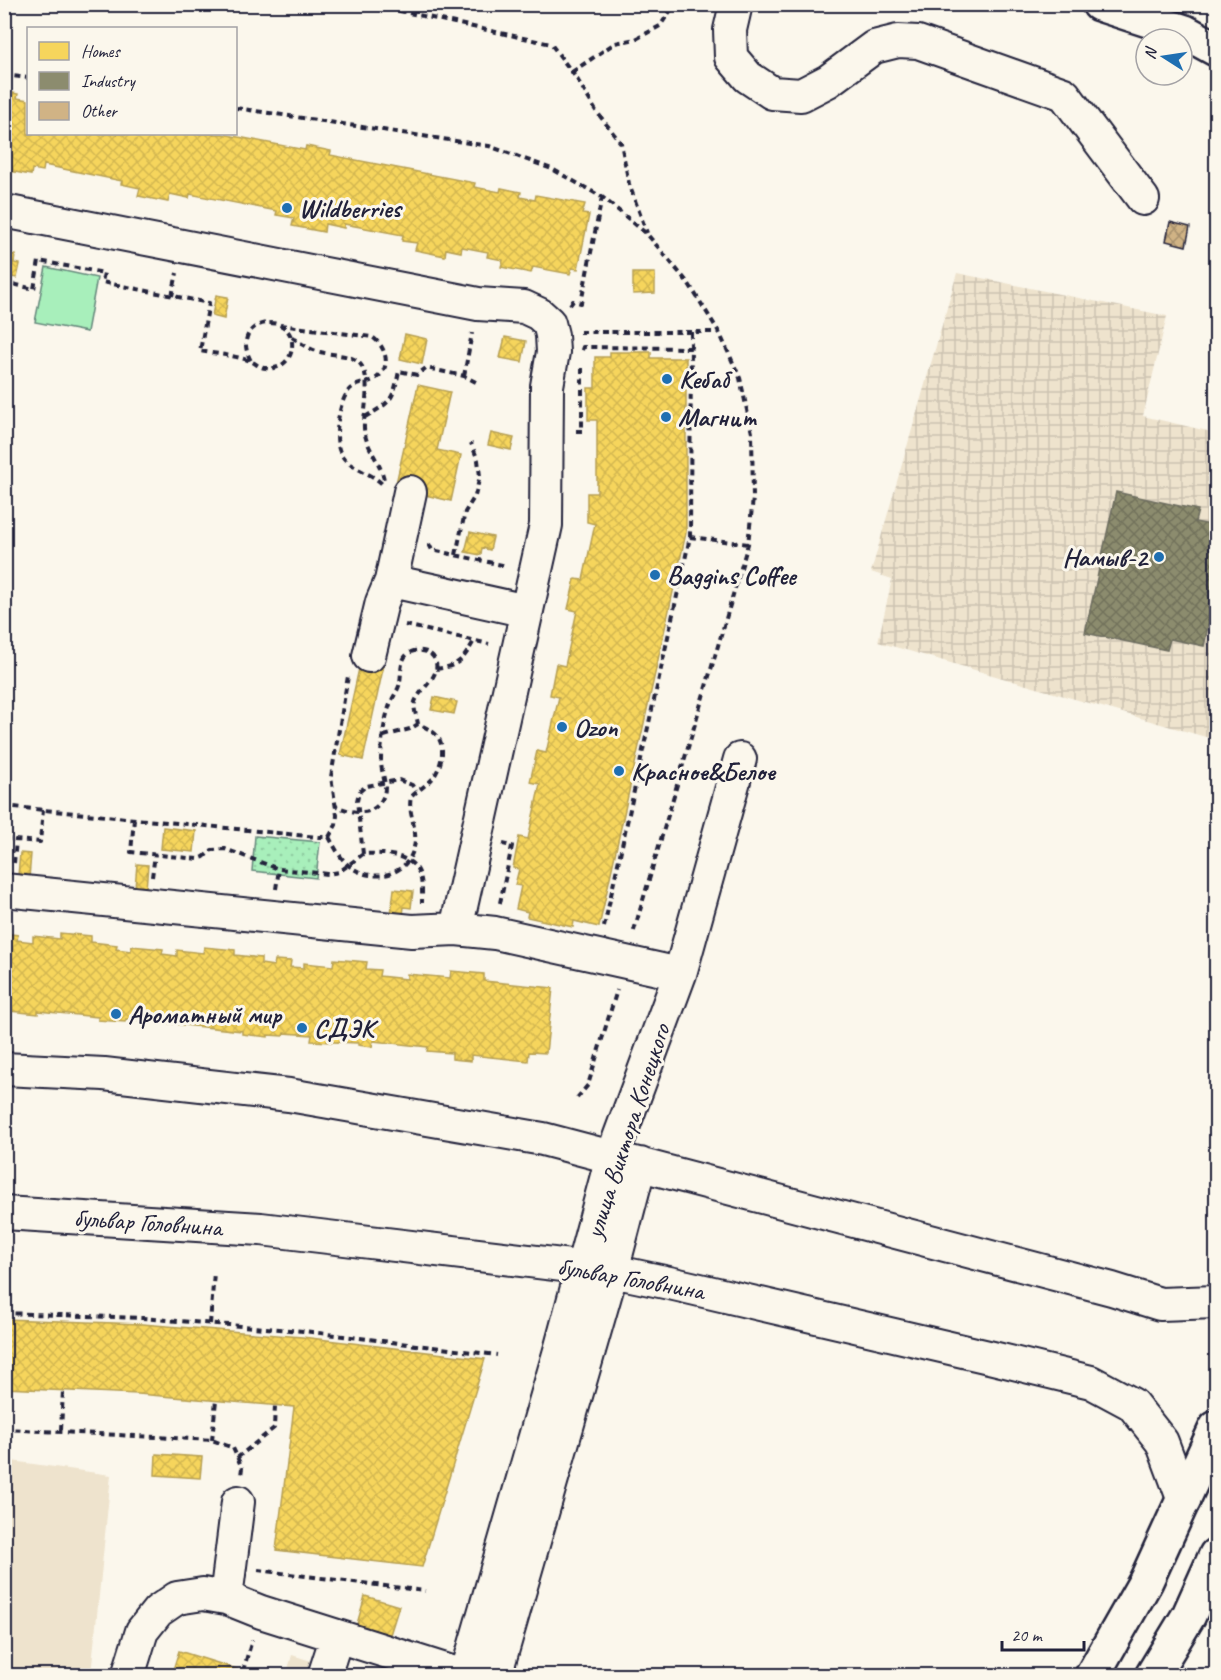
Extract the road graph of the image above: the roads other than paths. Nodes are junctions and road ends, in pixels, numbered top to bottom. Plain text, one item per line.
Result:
1 (736, 4) edge
2 (1099, 4) edge
3 (1216, 49) edge
4 (1143, 199) dead end
5 (4, 211) edge
6 (410, 492) dead end
7 (391, 581) junction
8 (527, 611) junction
9 (359, 666) road end
10 (740, 759) dead end
11 (4, 890) edge
12 (456, 929) junction
13 (680, 974) junction
14 (4, 1069) edge
15 (626, 1161) junction
16 (4, 1213) edge
17 (598, 1269) junction
18 (1216, 1302) edge
19 (1216, 1428) edge
20 (1184, 1501) junction
21 (238, 1502) road end
22 (1216, 1555) edge
23 (1216, 1568) edge
24 (226, 1598) junction
25 (1189, 1615) junction
26 (337, 1636) junction
27 (128, 1676) edge
28 (324, 1676) edge
29 (465, 1676) edge
30 (495, 1676) edge
31 (1092, 1676) edge
32 (1152, 1676) edge

1 - 4 street
2 - 3 main road
5 - 8 street
6 - 7 street
7 - 8 street
7 - 9 street
8 - 12 street
10 - 13 street, улица Виктора Конецкого
11 - 12 street
12 - 13 street
13 - 15 street, улица Виктора Конецкого
14 - 15 street
15 - 17 street, улица Виктора Конецкого
15 - 18 street
16 - 17 street, бульвар Головнина
17 - 20 street, бульвар Головнина
17 - 29 street, улица Виктора Конецкого
17 - 30 street, улица Виктора Конецкого
19 - 20 main road
20 - 31 main road
21 - 24 street
22 - 25 main road
23 - 25 main road
24 - 26 street
24 - 27 street
25 - 32 main road
26 - 28 street
26 - 29 street

